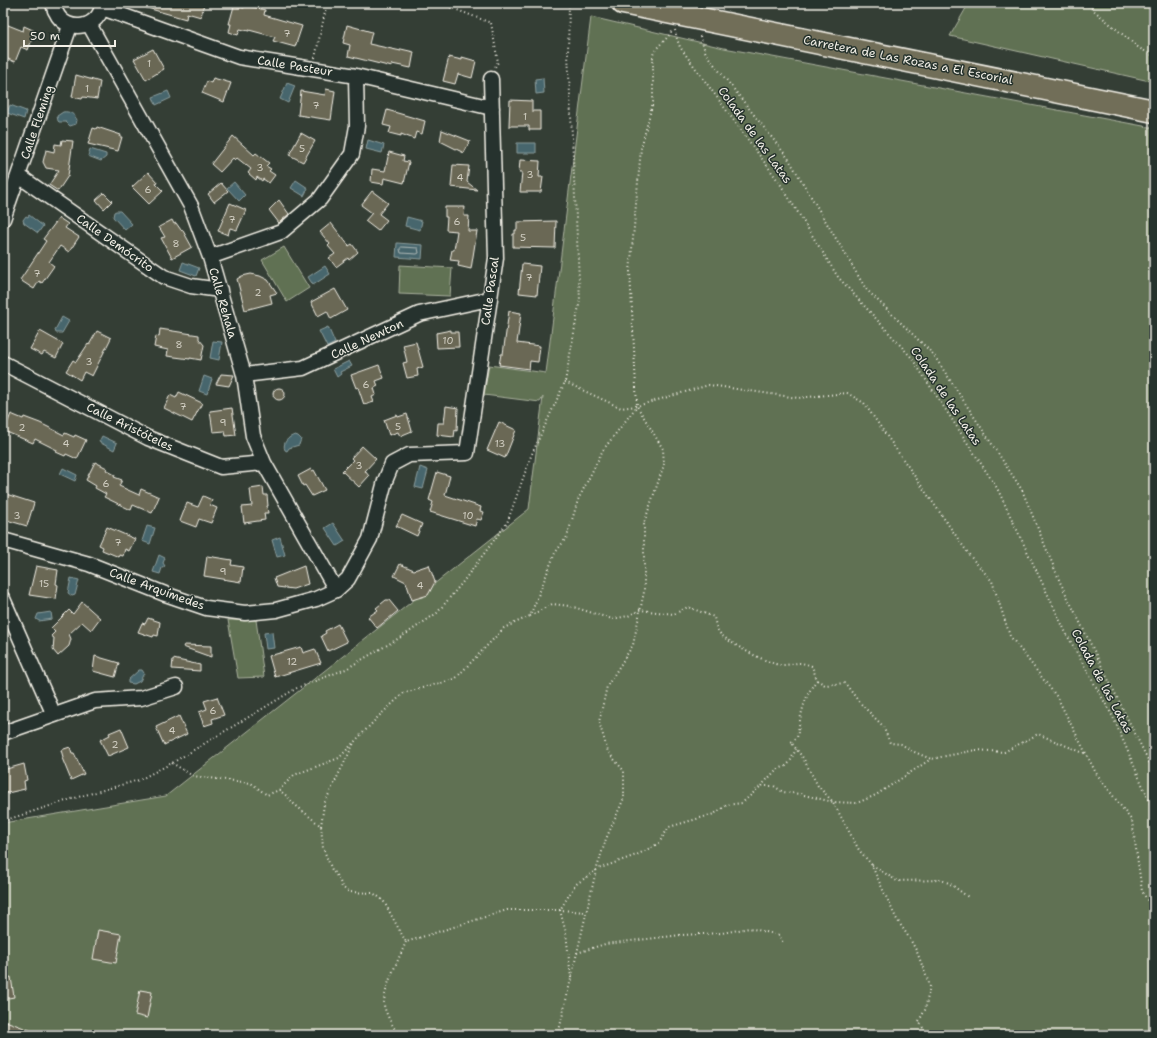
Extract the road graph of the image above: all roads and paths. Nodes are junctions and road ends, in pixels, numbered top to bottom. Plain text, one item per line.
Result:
1 (53, 3) edge
2 (326, 3) edge
3 (439, 3) edge
4 (623, 3) edge
5 (1085, 3) edge
6 (102, 6) edge
7 (669, 21) junction
8 (89, 24) junction
9 (70, 26) junction
10 (698, 33) dead end
11 (1154, 56) edge
12 (312, 69) junction
13 (356, 76) junction
14 (491, 79) joint
15 (492, 108) junction
16 (1154, 111) edge
17 (19, 176) junction
18 (3, 219) edge
19 (210, 257) junction
20 (220, 290) junction
21 (489, 299) junction
22 (3, 363) edge
23 (244, 375) junction
24 (566, 382) dead end
25 (637, 406) junction
26 (264, 463) junction
27 (3, 540) edge
28 (336, 590) junction
29 (3, 600) edge
30 (640, 610) junction
31 (530, 616) junction
32 (817, 680) junction
33 (176, 687) dead end
34 (54, 715) junction
35 (3, 733) edge
36 (355, 740) junction
37 (796, 749) junction
38 (1087, 754) junction
39 (931, 759) junction
40 (1154, 772) edge
41 (761, 786) junction
42 (279, 790) junction
43 (833, 802) junction
44 (1154, 812) edge
45 (3, 820) edge
46 (321, 826) junction
47 (871, 864) junction
48 (598, 869) junction
49 (968, 897) dead end
50 (560, 910) junction
51 (586, 912) junction
52 (1154, 912) edge
53 (406, 942) junction
54 (784, 943) dead end
55 (577, 953) junction
56 (571, 980) junction
57 (399, 1035) edge
58 (558, 1035) edge
59 (927, 1035) edge

1 - 9 street
2 - 12 path
3 - 14 path
4 - 7 highway, Carretera de Las Rozas a El Escorial
5 - 11 path
6 - 8 street
6 - 12 street, Calle Pasteur
7 - 16 highway, Carretera de Las Rozas a El Escorial
7 - 25 path
7 - 44 path, Colada de las Latas
8 - 9 street
8 - 19 street, Calle Rehala
9 - 17 street, Calle Fleming
10 - 40 path
12 - 13 street, Calle Pasteur
13 - 15 street, Calle Pasteur
13 - 19 street
14 - 15 street, Calle Pascal
15 - 21 street, Calle Pascal
17 - 18 street, Calle Fleming
17 - 20 street, Calle Demócrito
19 - 20 street, Calle Rehala
20 - 23 street, Calle Rehala
21 - 23 street, Calle Newton
21 - 28 street, Calle Pascal
22 - 26 street, Calle Aristóteles
23 - 26 street, Calle Rehala
24 - 25 path
25 - 30 path
25 - 31 path
25 - 38 path
26 - 28 street, Calle Rehala
27 - 28 street, Calle Arquímedes
29 - 34 street
30 - 31 path
30 - 32 path
30 - 48 path
31 - 36 path
32 - 37 path
32 - 39 path
33 - 34 street
34 - 35 street
36 - 42 path
36 - 46 path
37 - 41 path
37 - 43 path
38 - 39 path
38 - 52 path
39 - 43 path
41 - 43 path
41 - 48 path
42 - 45 path
42 - 46 path
43 - 47 path
46 - 53 path
47 - 49 path
47 - 59 path
48 - 50 path
48 - 51 path
50 - 51 path
50 - 53 path
50 - 56 path
51 - 55 path
53 - 57 path
54 - 55 path
55 - 56 path
56 - 58 path

